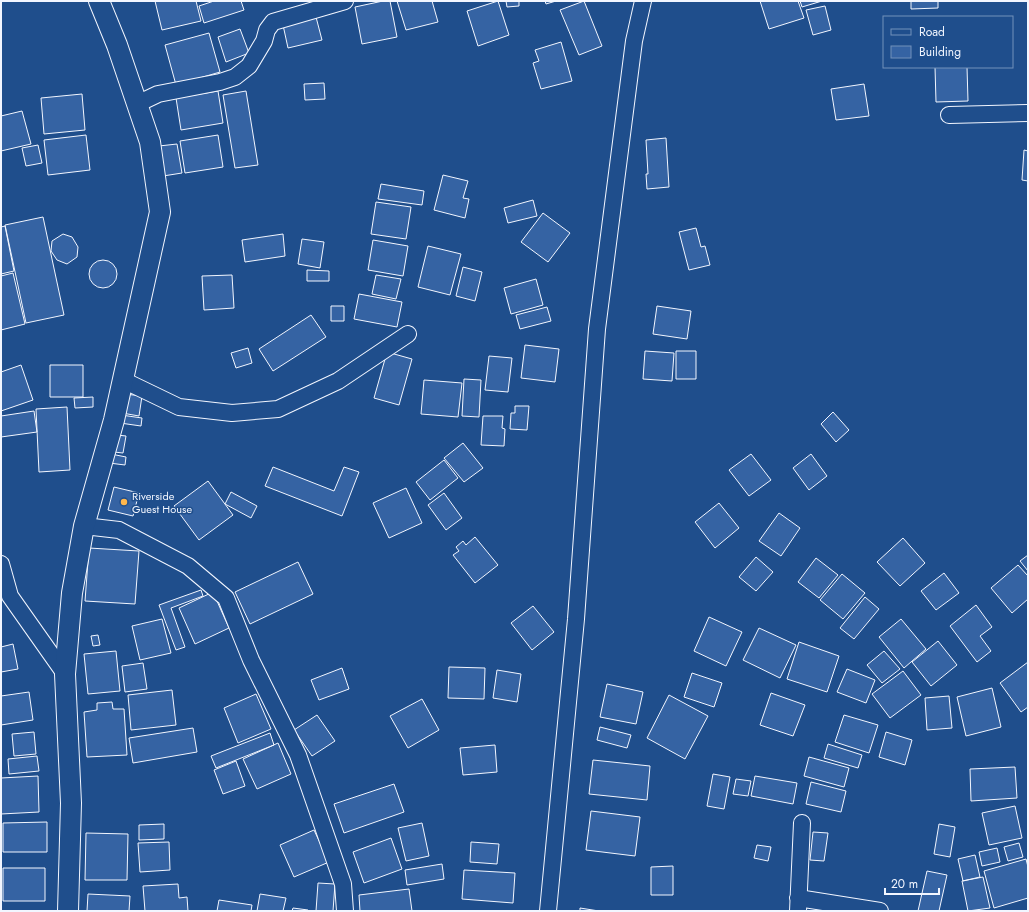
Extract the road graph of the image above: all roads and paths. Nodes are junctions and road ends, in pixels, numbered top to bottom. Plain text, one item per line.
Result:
1 (99, 1) edge
2 (345, 1) edge
3 (643, 1) edge
4 (137, 104) junction
5 (1028, 113) edge
6 (950, 115) dead end
7 (408, 334) dead end
8 (123, 380) junction
9 (84, 526) junction
10 (1, 564) edge
11 (5, 597) edge
12 (65, 674) junction
13 (802, 823) dead end
14 (798, 905) edge
15 (68, 911) edge
16 (345, 911) edge
17 (548, 911) edge
18 (880, 911) edge

1 - 4 street
2 - 4 street
3 - 17 street
4 - 8 street
5 - 6 street
7 - 8 street
8 - 9 street
9 - 12 street
9 - 16 street
10 - 11 street
11 - 12 street
12 - 15 street
13 - 14 street
14 - 18 street

